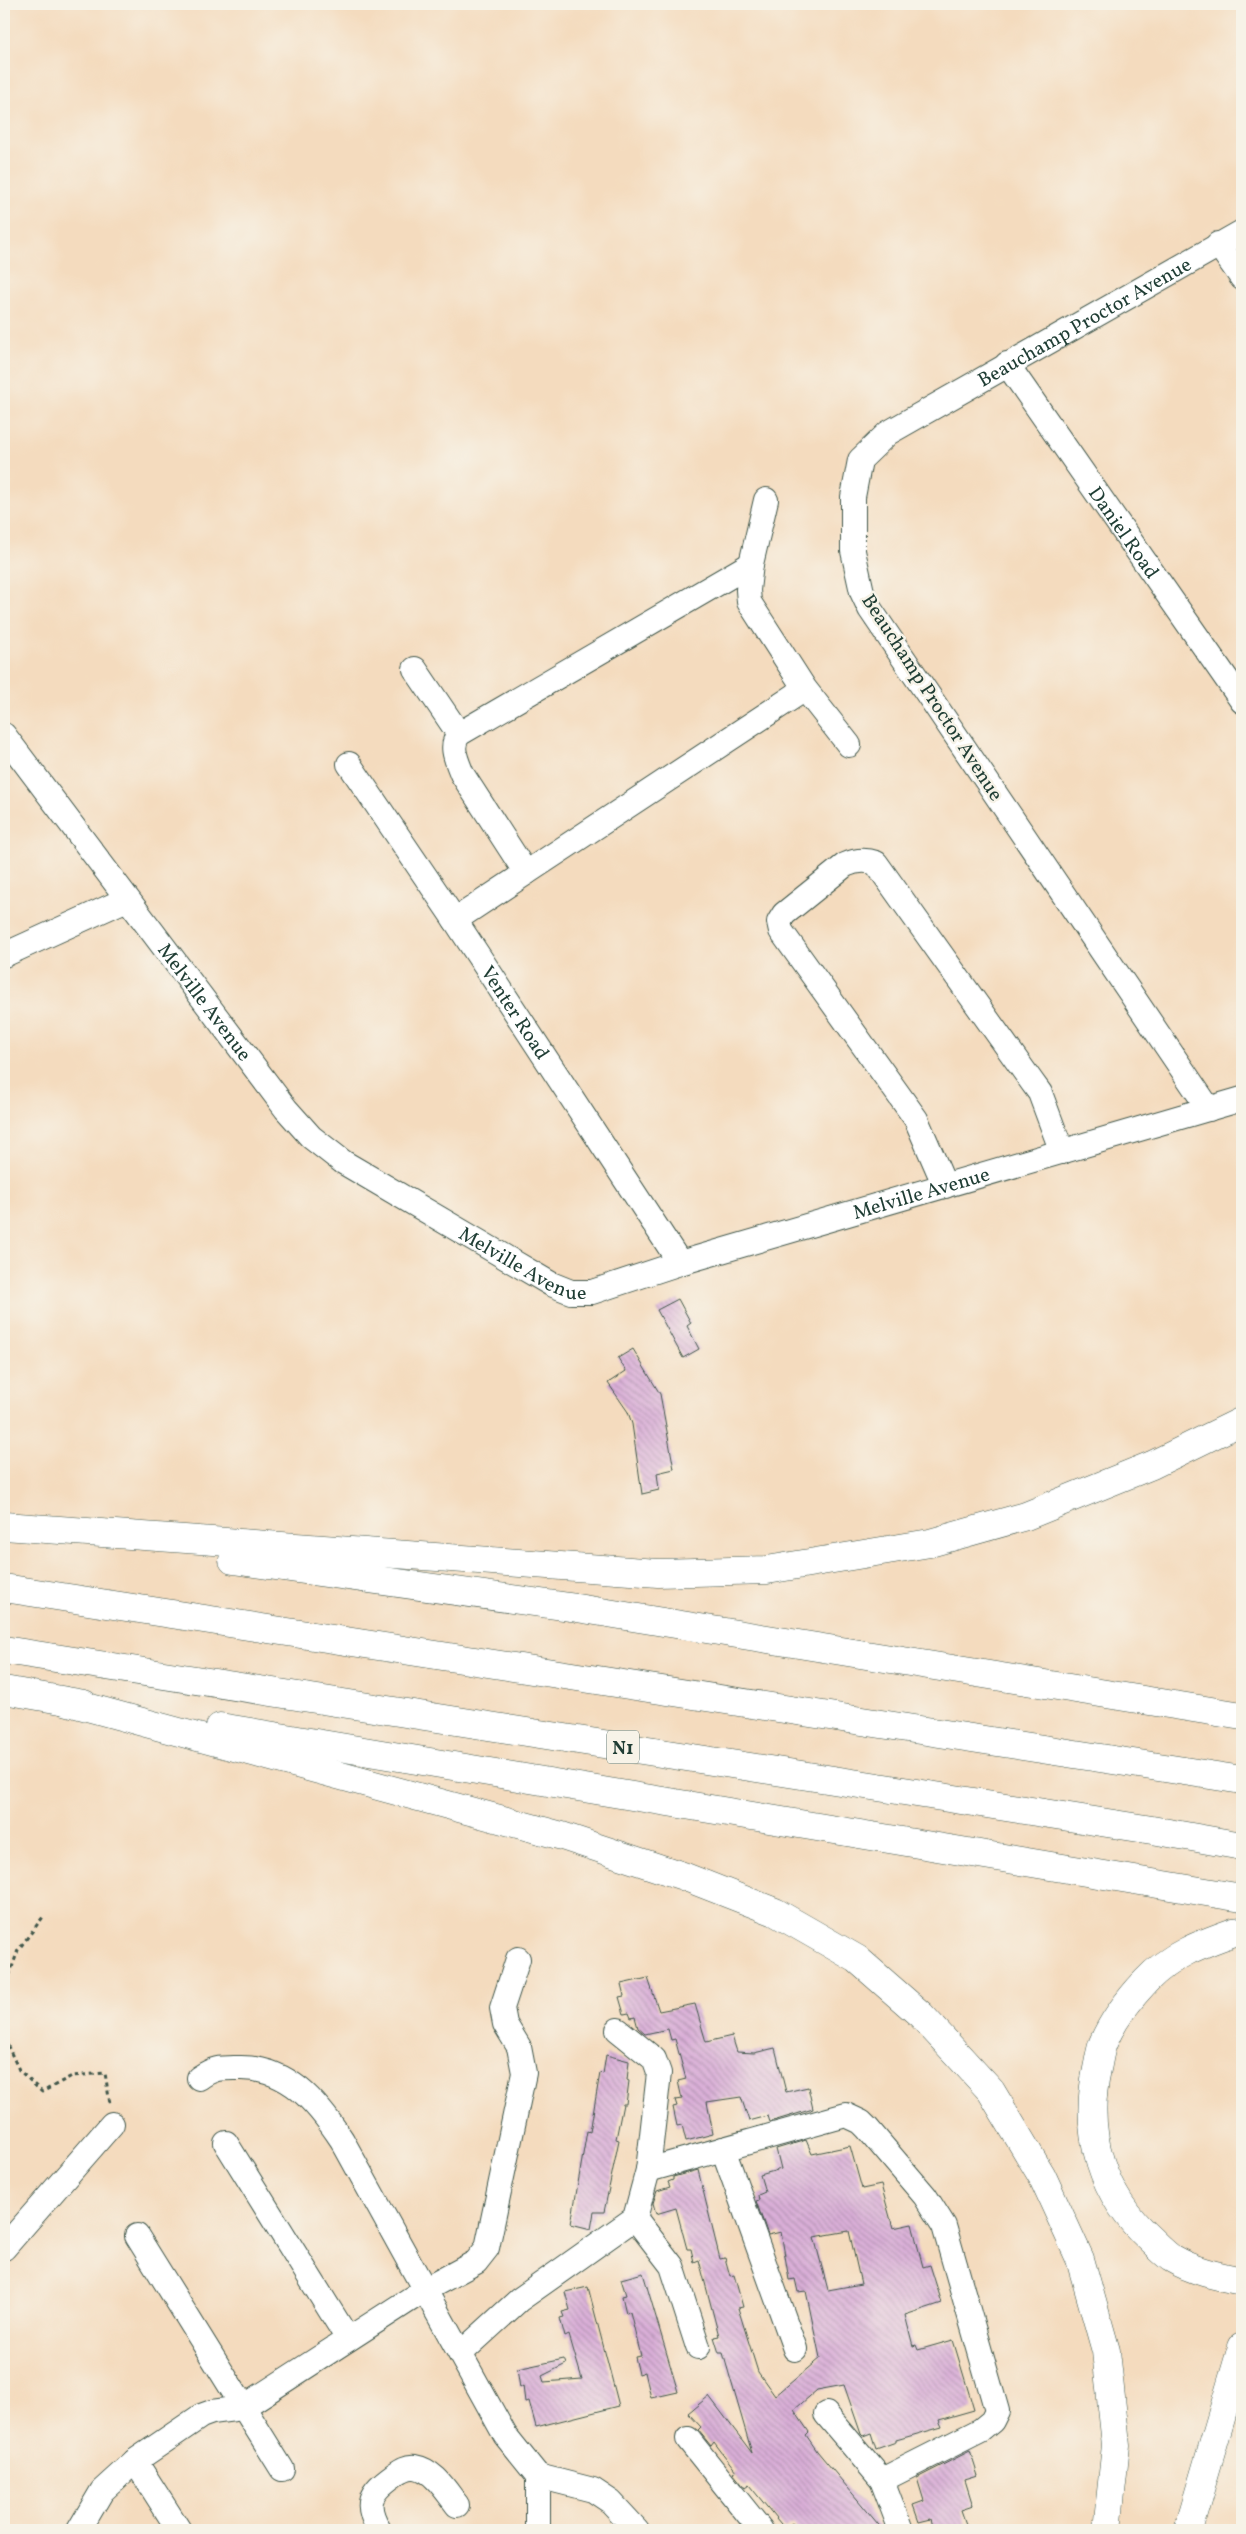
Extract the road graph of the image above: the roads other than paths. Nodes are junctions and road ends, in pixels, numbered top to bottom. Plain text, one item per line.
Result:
1 (1242, 232) edge
2 (1218, 244) junction
3 (1242, 278) edge
4 (1007, 364) junction
5 (766, 500) dead end
6 (751, 564) junction
7 (415, 669) dead end
8 (805, 689) junction
9 (1242, 701) edge
10 (459, 734) junction
11 (4, 735) edge
12 (849, 745) dead end
13 (349, 764) dead end
14 (526, 873) junction
15 (127, 899) junction
16 (455, 920) junction
17 (4, 955) edge
18 (1242, 1099) edge
19 (1209, 1110) junction
20 (1062, 1152) junction
21 (945, 1186) junction
22 (680, 1263) junction
23 (1242, 1421) edge
24 (4, 1527) edge
25 (4, 1588) edge
26 (4, 1650) edge
27 (4, 1690) edge
28 (65, 1701) junction
29 (1242, 1716) edge
30 (1242, 1780) edge
31 (1242, 1846) edge
32 (1242, 1898) edge
33 (1242, 1931) edge
34 (518, 1959) dead end
35 (618, 2030) dead end
36 (199, 2078) dead end
37 (112, 2124) road end
38 (226, 2143) dead end
39 (723, 2149) junction
40 (648, 2170) junction
41 (635, 2218) junction
42 (137, 2236) dead end
43 (4, 2248) edge
44 (1242, 2281) edge
45 (426, 2289) junction
46 (348, 2340) junction
47 (698, 2347) dead end
48 (795, 2348) dead end
49 (1241, 2352) edge
50 (461, 2353) junction
51 (242, 2408) junction
52 (826, 2414) dead end
53 (688, 2439) dead end
54 (135, 2461) junction
55 (282, 2469) dead end
56 (538, 2476) junction
57 (882, 2480) junction
58 (457, 2506) dead end
59 (78, 2530) edge
60 (179, 2530) edge
61 (379, 2530) edge
62 (538, 2530) edge
63 (636, 2530) edge
64 (760, 2530) edge
65 (902, 2530) edge
66 (1107, 2530) edge
67 (1188, 2530) edge

1 - 2 street, Beauchamp Proctor Avenue
2 - 3 street
2 - 4 street, Beauchamp Proctor Avenue
4 - 9 street, Daniel Road
4 - 19 street, Beauchamp Proctor Avenue
5 - 6 street
6 - 8 street
6 - 10 street
7 - 10 street
8 - 12 street
8 - 14 street
10 - 14 street
11 - 15 street, Melville Avenue
13 - 16 street, Venter Road
14 - 16 street
15 - 17 street
15 - 22 street, Melville Avenue
16 - 22 street, Venter Road
18 - 19 street, Melville Avenue
19 - 20 street, Melville Avenue
20 - 21 street, Melville Avenue
20 - 21 street
21 - 22 street, Melville Avenue
23 - 24 highway
24 - 29 highway
25 - 30 highway
26 - 31 highway, N1
27 - 28 highway
28 - 32 highway
28 - 66 highway
33 - 44 highway
34 - 45 street
35 - 40 street
36 - 45 street
37 - 43 street
38 - 46 street
39 - 40 street
39 - 48 street
39 - 57 street
40 - 41 street
41 - 47 street
41 - 50 street
42 - 51 street
45 - 46 street
45 - 50 street
46 - 51 street
49 - 67 highway
50 - 56 street
51 - 54 street
51 - 55 street
52 - 57 street
53 - 64 street
54 - 59 street
54 - 60 street
56 - 62 street
56 - 63 street
57 - 65 street
58 - 61 street

